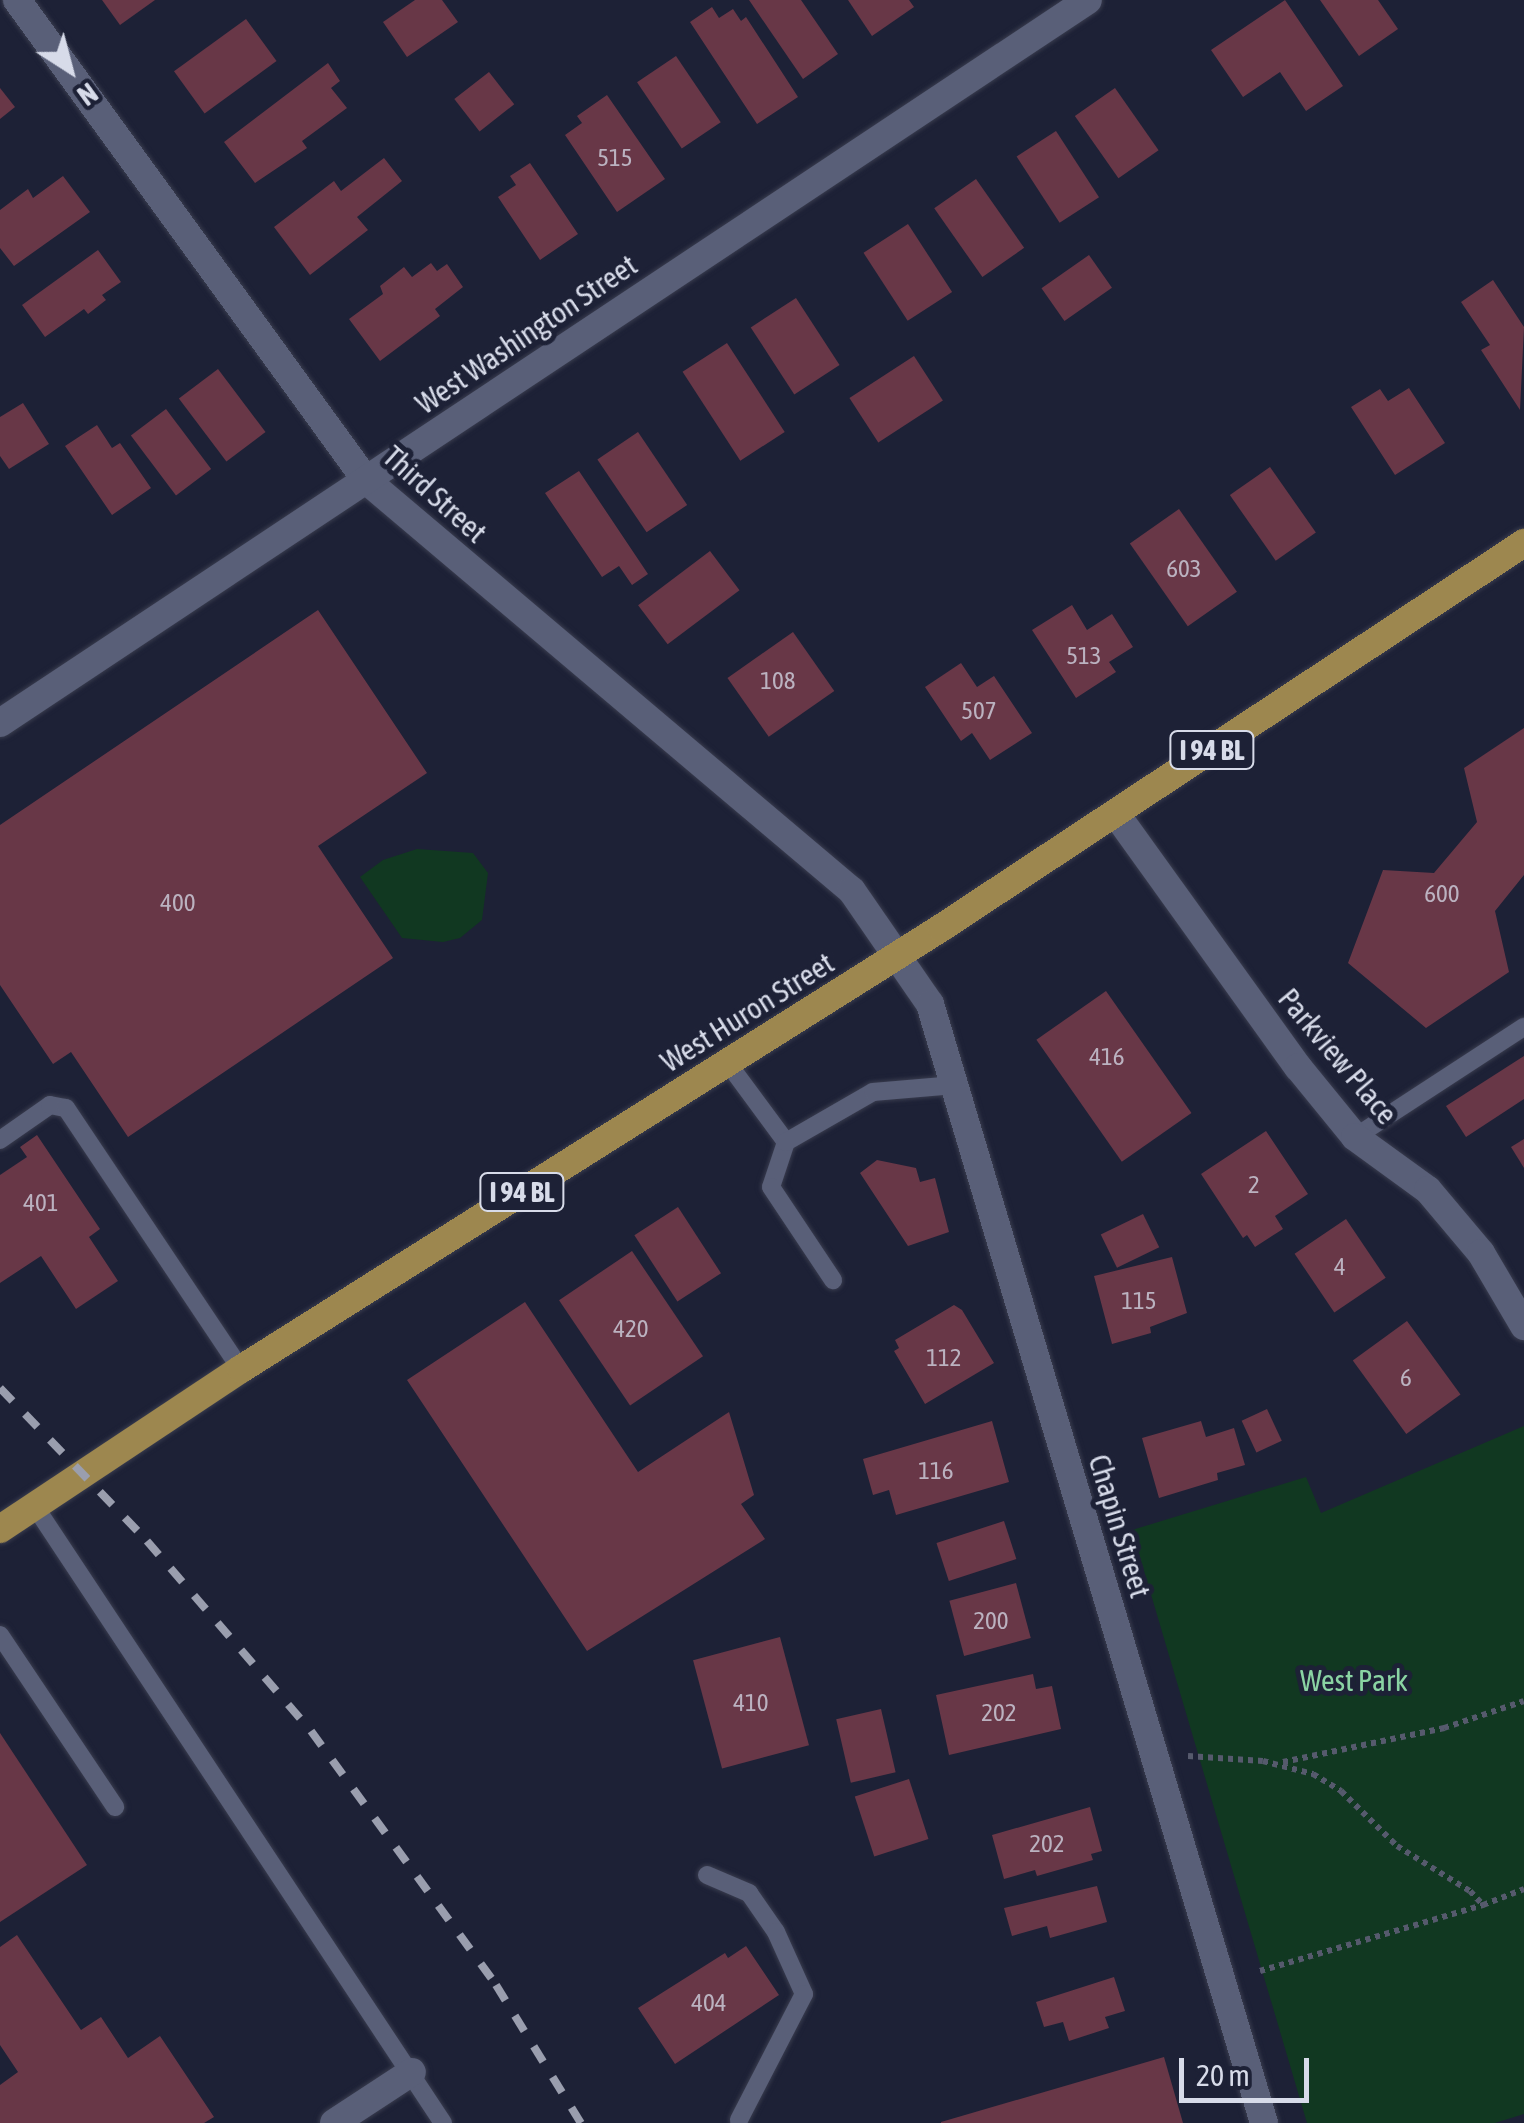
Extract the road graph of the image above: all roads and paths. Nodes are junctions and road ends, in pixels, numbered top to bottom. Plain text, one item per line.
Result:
1 (18, 0) edge
2 (1088, 0) edge
3 (366, 480) junction
4 (1524, 543) edge
5 (0, 723) edge
6 (1116, 814) junction
7 (898, 954) junction
8 (1524, 1027) edge
9 (727, 1062) junction
10 (955, 1085) junction
11 (1355, 1137) junction
12 (0, 1140) edge
13 (786, 1142) junction
14 (833, 1280) dead end
15 (1524, 1326) edge
16 (240, 1369) junction
17 (34, 1505) junction
18 (0, 1528) edge
19 (0, 1635) edge
20 (1524, 1701) edge
21 (1196, 1755) dead end
22 (1277, 1763) junction
23 (115, 1807) dead end
24 (707, 1875) dead end
25 (1524, 1888) edge
26 (1483, 1905) junction
27 (1260, 1971) dead end
28 (412, 2072) junction
29 (739, 2120) dead end
30 (334, 2123) edge
31 (443, 2123) edge
32 (1264, 2123) edge

1 - 3 street, Third Street
2 - 3 street, West Washington Street
3 - 5 street, West Washington Street
3 - 7 street, Third Street
4 - 6 main road, West Huron Street / I 94 BL
6 - 7 main road, West Huron Street / I 94 BL
6 - 11 street, Parkview Place
7 - 9 main road, West Huron Street / I 94 BL
7 - 10 street, Chapin Street
8 - 11 lane
9 - 13 lane
9 - 16 main road, West Huron Street / I 94 BL
10 - 13 lane
10 - 32 street, Chapin Street
11 - 15 street, Parkview Place
12 - 16 lane
13 - 14 lane
16 - 17 main road, West Huron Street / I 94 BL
17 - 18 main road, West Huron Street / I 94 BL
17 - 28 lane
19 - 23 lane
20 - 22 path
21 - 22 path
22 - 26 path
24 - 29 lane
25 - 26 path
26 - 27 path
28 - 30 street
28 - 31 lane

